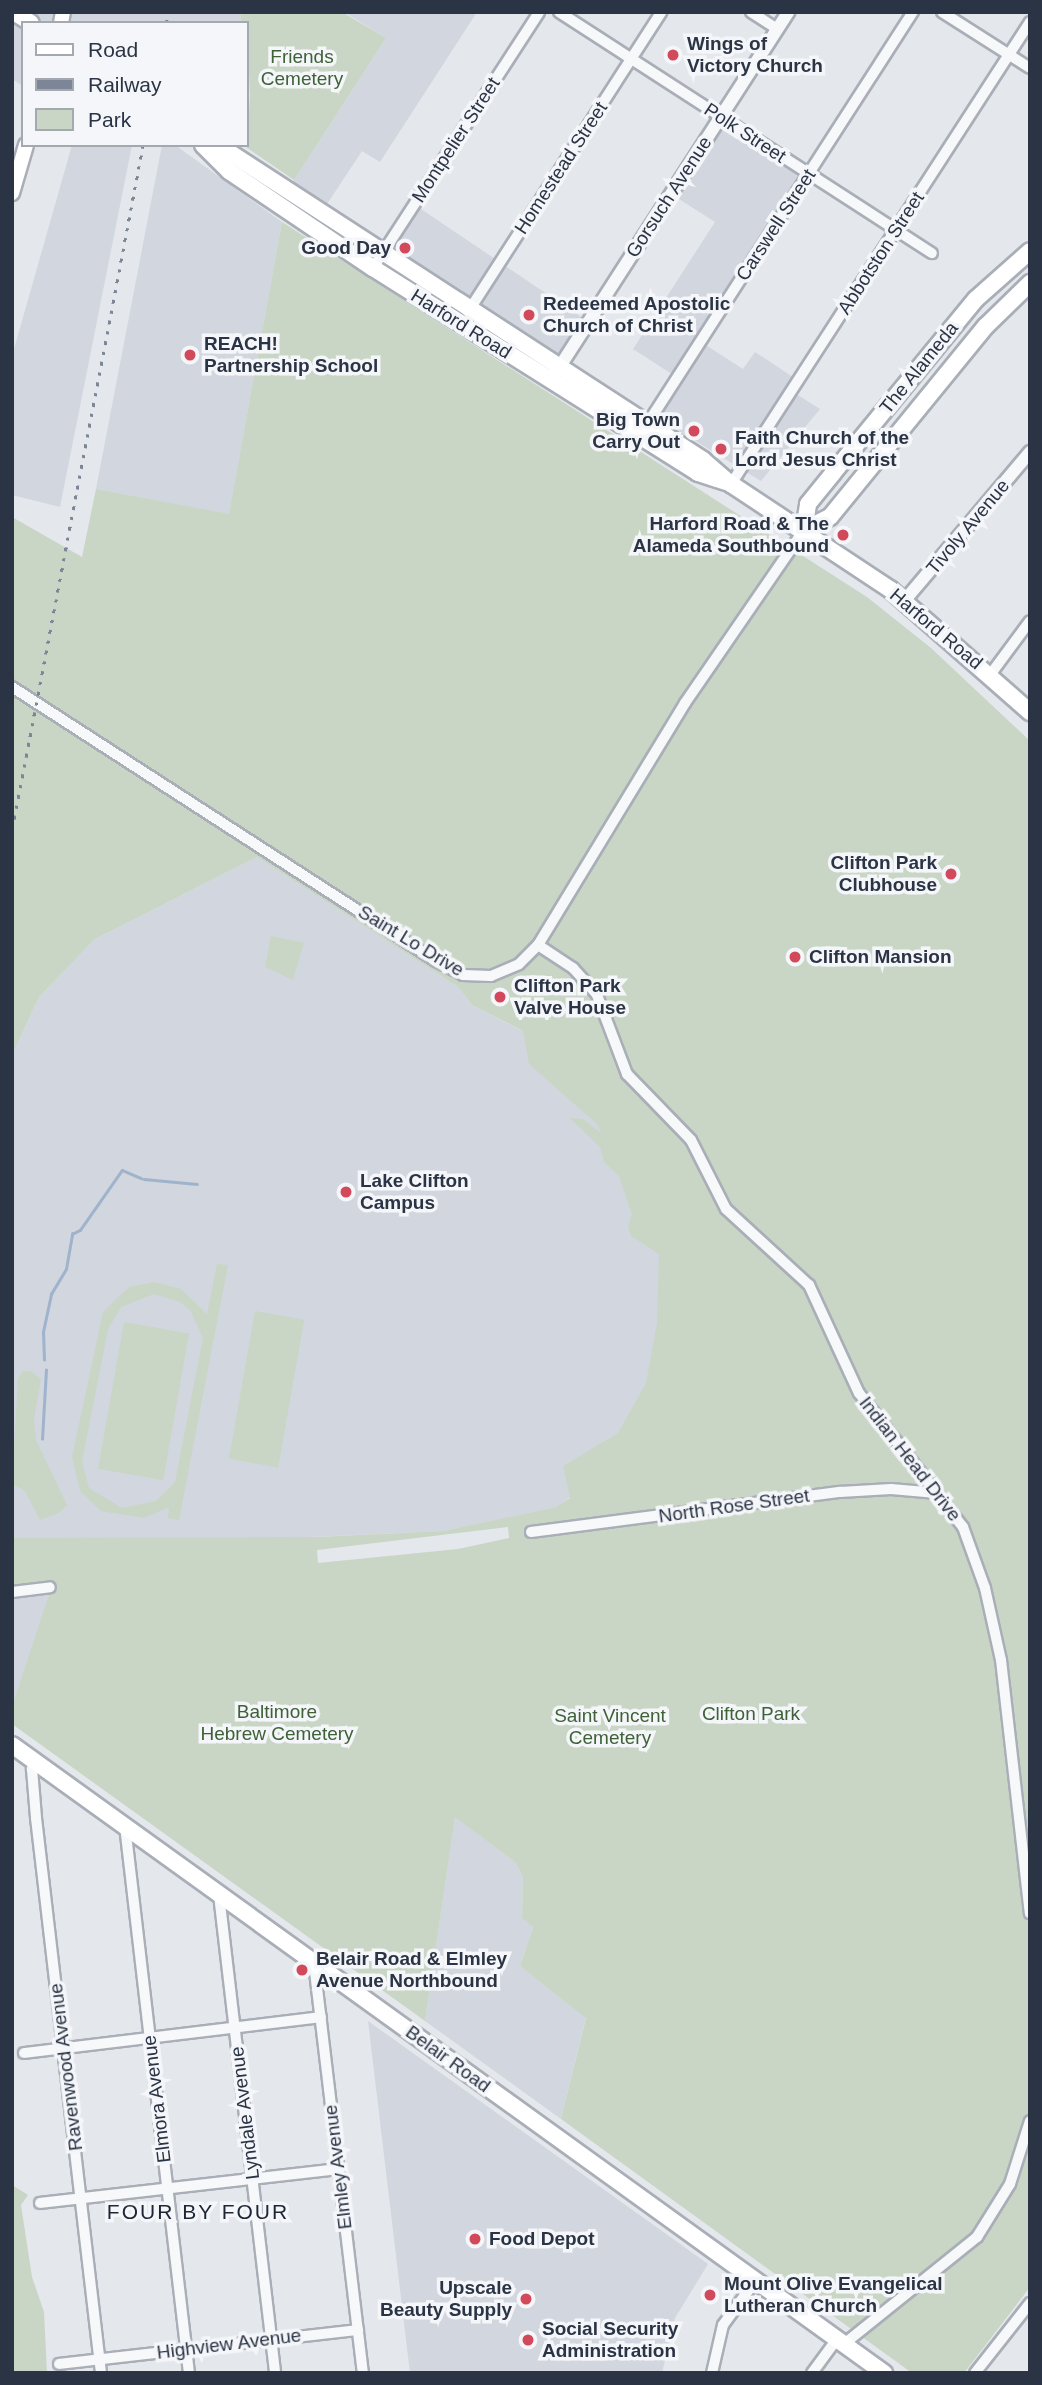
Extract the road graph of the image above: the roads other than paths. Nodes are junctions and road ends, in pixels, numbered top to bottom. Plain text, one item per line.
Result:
1 (538, 12) edge
2 (559, 12) edge
3 (662, 12) edge
4 (751, 12) edge
5 (788, 12) edge
6 (914, 12) edge
7 (942, 12) edge
8 (1030, 22) edge
9 (777, 29) junction
10 (1009, 55) junction
11 (631, 59) junction
12 (1030, 68) edge
13 (720, 117) junction
14 (25, 147) edge
15 (205, 147) edge
16 (221, 147) edge
17 (809, 174) junction
18 (12, 193) edge
19 (896, 229) junction
20 (1030, 251) edge
21 (932, 253) dead end
22 (377, 262) junction
23 (1030, 283) edge
24 (465, 317) junction
25 (555, 374) junction
26 (644, 430) junction
27 (1030, 452) edge
28 (731, 484) junction
29 (804, 530) junction
30 (905, 600) junction
31 (1030, 621) edge
32 (990, 675) junction
33 (12, 687) edge
34 (1030, 712) edge
35 (538, 946) junction
36 (937, 1493) junction
37 (531, 1532) dead end
38 (50, 1587) dead end
39 (12, 1592) edge
40 (12, 1745) edge
41 (37, 1762) junction
42 (125, 1826) junction
43 (219, 1894) junction
44 (1030, 1913) edge
45 (314, 1961) junction
46 (321, 2017) junction
47 (235, 2027) junction
48 (150, 2038) junction
49 (63, 2049) junction
50 (24, 2053) dead end
51 (1030, 2121) edge
52 (338, 2169) junction
53 (253, 2178) junction
54 (167, 2188) junction
55 (81, 2197) junction
56 (40, 2203) dead end
57 (756, 2280) junction
58 (1029, 2304) edge
59 (358, 2330) junction
60 (272, 2340) junction
61 (840, 2341) junction
62 (186, 2349) junction
63 (99, 2359) junction
64 (59, 2364) dead end
65 (101, 2373) edge
66 (189, 2373) edge
67 (275, 2373) edge
68 (363, 2373) edge
69 (712, 2373) edge
70 (812, 2373) edge
71 (884, 2373) edge
72 (975, 2373) edge

1 - 22 street, Montpelier Street
2 - 11 street, Polk Street
3 - 11 street, Homestead Street
4 - 9 street
5 - 9 street, Gorsuch Avenue
6 - 17 street, Carswell Street
7 - 10 street
8 - 10 street, Abbotston Street
9 - 13 street, Gorsuch Avenue
10 - 12 street
10 - 19 street, Abbotston Street
11 - 13 street, Polk Street
11 - 24 street, Homestead Street
13 - 17 street, Polk Street
13 - 25 street, Gorsuch Avenue
14 - 18 main road
15 - 22 main road, Harford Road
16 - 22 main road, Harford Road
17 - 19 street, Polk Street
17 - 26 street, Carswell Street
19 - 21 street, Polk Street
19 - 28 street, Abbotston Street
20 - 29 main road, The Alameda
22 - 24 main road, Harford Road
23 - 29 main road, The Alameda
24 - 25 main road, Harford Road
25 - 26 main road, Harford Road
26 - 28 main road, Harford Road
27 - 30 street, Tivoly Avenue
28 - 29 main road, Harford Road
29 - 30 main road, Harford Road
29 - 35 street, Saint Lo Drive
30 - 32 main road, Harford Road
31 - 32 street
32 - 34 main road, Harford Road
33 - 35 street, Saint Lo Drive
35 - 36 street, Indian Head Drive
36 - 37 street, North Rose Street
36 - 44 street, Indian Head Drive
38 - 39 street
40 - 41 main road, Belair Road
41 - 42 main road, Belair Road
41 - 49 street, Ravenwood Avenue
42 - 43 main road, Belair Road
42 - 48 street, Elmora Avenue
43 - 45 main road, Belair Road
43 - 47 street, Lyndale Avenue
45 - 46 street, Elmley Avenue
45 - 57 main road, Belair Road
46 - 47 street
46 - 52 street, Elmley Avenue
47 - 48 street
47 - 53 street, Lyndale Avenue
48 - 49 street
48 - 54 street, Elmora Avenue
49 - 50 street
49 - 55 street, Ravenwood Avenue
51 - 61 street
52 - 53 street
52 - 59 street, Elmley Avenue
53 - 54 street
53 - 60 street, Lyndale Avenue
54 - 55 street
54 - 62 street, Elmora Avenue
55 - 56 street
55 - 63 street, Ravenwood Avenue
57 - 61 main road, Belair Road
57 - 69 street
58 - 72 street
59 - 60 street, Highview Avenue
59 - 68 street, Elmley Avenue
60 - 62 street, Highview Avenue
60 - 67 street, Lyndale Avenue
61 - 70 street
61 - 71 main road, Belair Road
62 - 63 street, Highview Avenue
62 - 66 street, Elmora Avenue
63 - 64 street, Highview Avenue
63 - 65 street, Ravenwood Avenue

